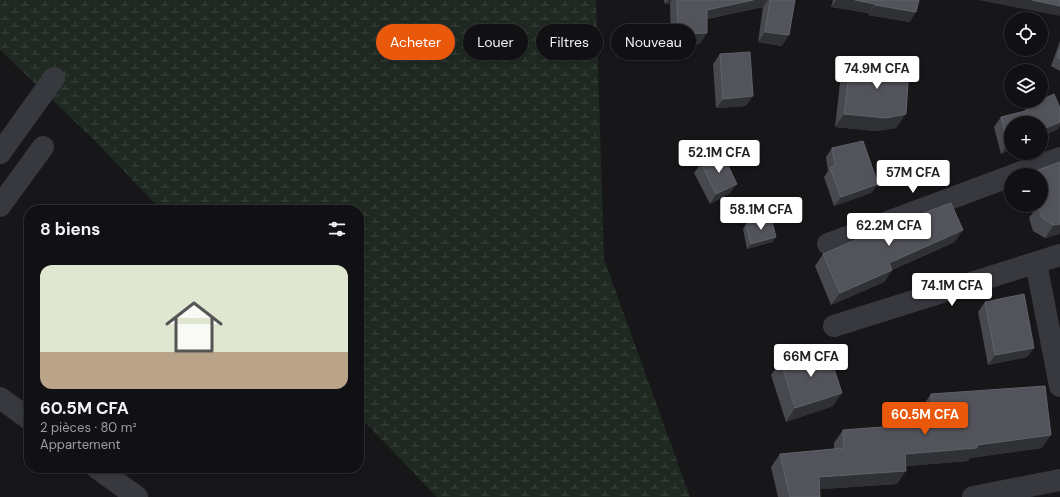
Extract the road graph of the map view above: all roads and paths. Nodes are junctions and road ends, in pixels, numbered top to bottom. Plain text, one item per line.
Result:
1 (54, 78) dead end
2 (43, 147) dead end
3 (0, 153) edge
4 (1060, 158) edge
5 (1032, 168) edge
6 (1004, 178) edge
7 (0, 206) edge
8 (828, 244) dead end
9 (1060, 255) edge
10 (1036, 263) junction
11 (834, 326) dead end
12 (1060, 386) edge
13 (0, 398) edge
14 (24, 415) edge
15 (104, 473) edge
16 (1060, 480) edge
17 (137, 497) edge
18 (973, 497) edge

1 - 3 street
2 - 7 street
4 - 5 street
6 - 8 street
9 - 10 street
10 - 11 street
10 - 12 street
13 - 14 street
15 - 17 street
16 - 18 street

